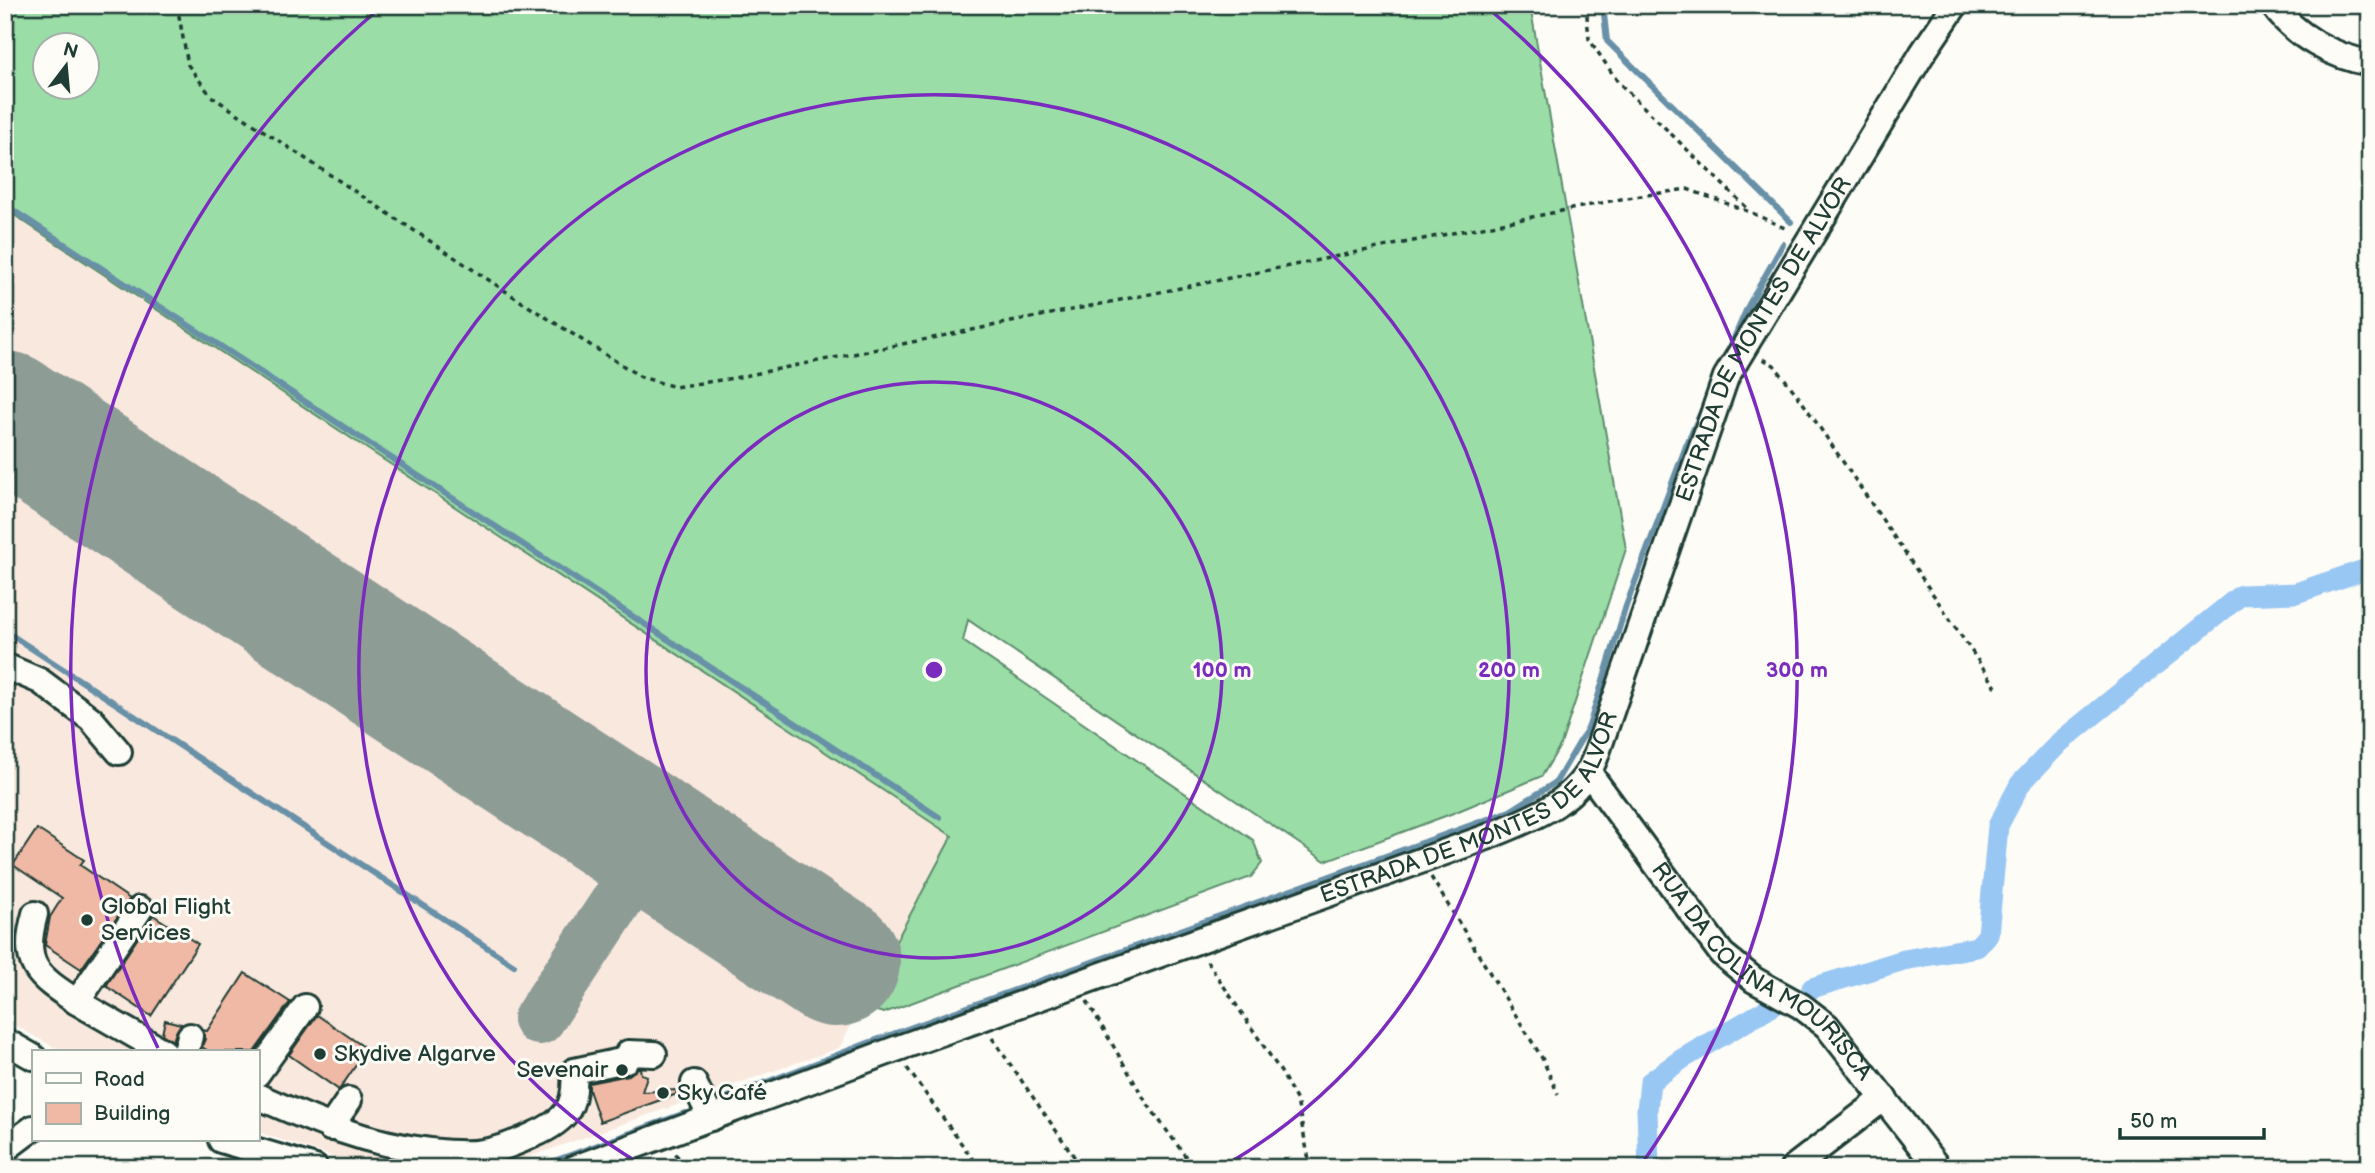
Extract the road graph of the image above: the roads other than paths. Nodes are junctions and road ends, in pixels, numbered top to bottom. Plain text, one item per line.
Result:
1 (1955, 5) edge
2 (2273, 5) edge
3 (2370, 63) edge
4 (5, 666) edge
5 (119, 752) dead end
6 (1589, 773) junction
7 (140, 909) dead end
8 (35, 914) dead end
9 (77, 1002) junction
10 (305, 1007) dead end
11 (5, 1041) edge
12 (160, 1050) edge
13 (654, 1054) dead end
14 (32, 1056) edge
15 (259, 1071) edge
16 (694, 1083) dead end
17 (259, 1097) edge
18 (1884, 1098) junction
19 (349, 1100) dead end
20 (712, 1118) junction
21 (330, 1128) junction
22 (32, 1129) edge
23 (32, 1140) edge
24 (228, 1142) edge
25 (5, 1150) edge
26 (315, 1168) edge
27 (575, 1168) edge
28 (1793, 1168) edge
29 (1938, 1168) edge

1 - 6 street, ESTRADA DE MONTES DE ALVOR
2 - 3 street
4 - 5 street
6 - 18 street, RUA DA COLINA MOURISCA
6 - 20 street, ESTRADA DE MONTES DE ALVOR
7 - 9 street
8 - 9 street
9 - 12 street
10 - 15 street
11 - 14 street
13 - 21 street
16 - 20 street
17 - 21 street
18 - 28 street
18 - 29 street, RUA DA COLINA MOURISCA
19 - 21 street
20 - 27 street, ESTRADA DE MONTES DE ALVOR
22 - 25 street
23 - 25 street
24 - 26 street

